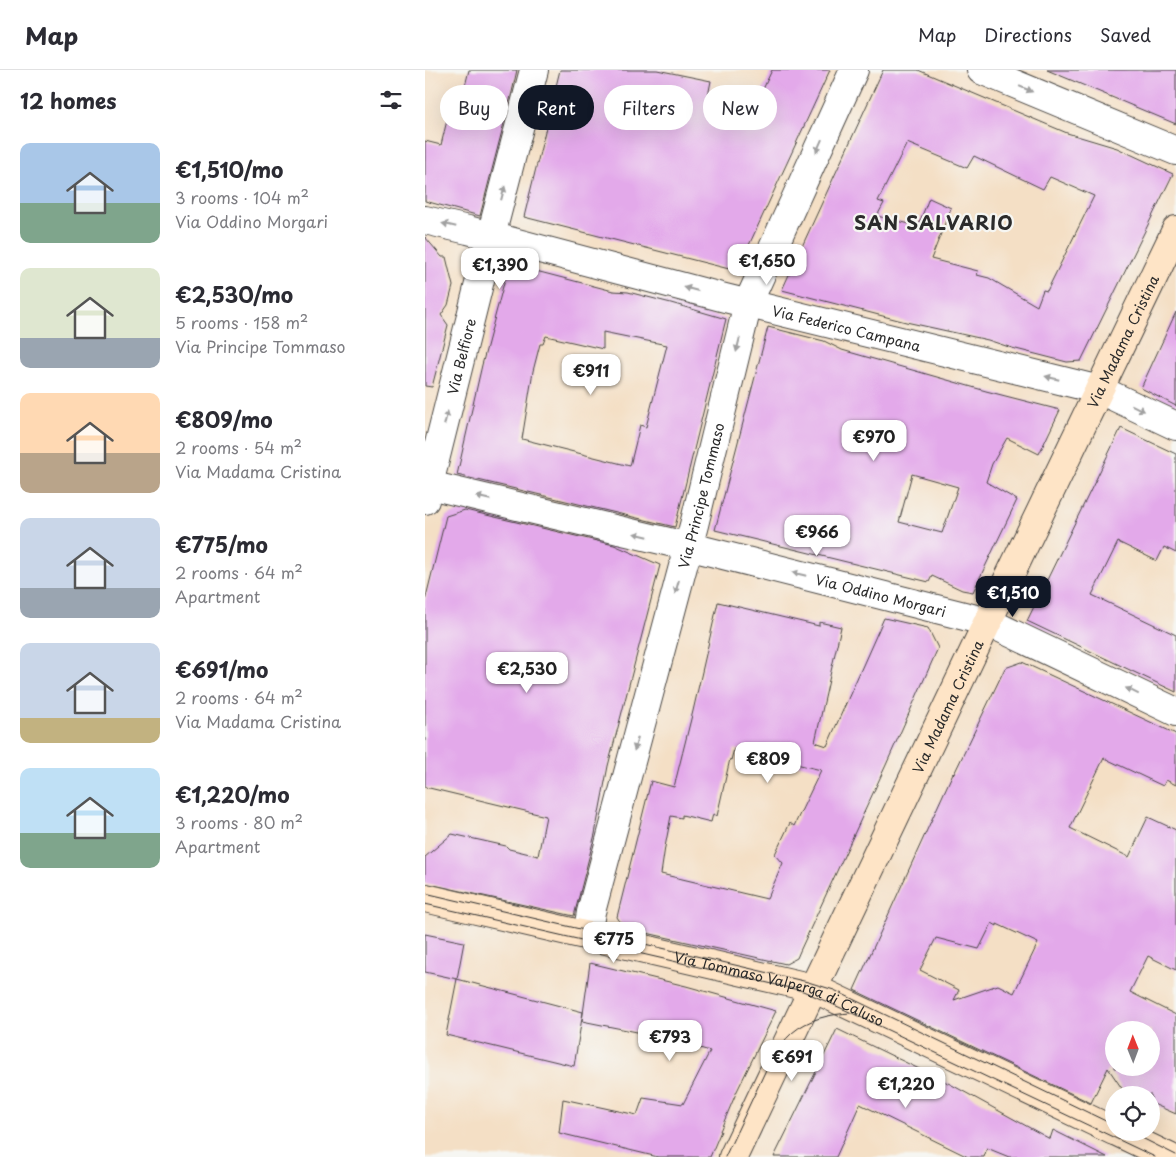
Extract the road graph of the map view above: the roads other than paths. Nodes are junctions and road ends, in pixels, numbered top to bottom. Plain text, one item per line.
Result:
1 (534, 70) edge
2 (854, 70) edge
3 (981, 70) edge
4 (1176, 151) edge
5 (425, 220) edge
6 (1176, 230) edge
7 (491, 236) junction
8 (748, 303) junction
9 (1099, 390) junction
10 (1176, 426) edge
11 (426, 490) edge
12 (688, 546) junction
13 (988, 622) junction
14 (1176, 712) edge
15 (425, 898) edge
16 (587, 936) junction
17 (813, 988) junction
18 (1105, 1127) edge
19 (1134, 1141) edge
20 (733, 1157) edge
21 (1169, 1157) edge

7 -> 1 street, Via Belfiore
2 -> 8 street, Via Principe Tommaso
3 -> 4 street
7 -> 5 street, Via Federico Campana
6 - 9 street, Via Madama Cristina
8 -> 7 street, Via Federico Campana
11 -> 7 street, Via Belfiore
9 -> 8 street, Via Federico Campana
8 -> 12 street, Via Principe Tommaso
9 -> 10 street, Via Federico Campana
9 - 13 street, Via Madama Cristina
12 -> 11 street, Via Oddino Morgari
13 -> 12 street, Via Oddino Morgari
12 -> 16 street, Via Principe Tommaso
14 -> 13 street, Via Oddino Morgari
13 - 17 street, Via Madama Cristina
15 - 16 street, Via Tommaso Valperga di Caluso
16 - 17 street, Via Tommaso Valperga di Caluso
17 - 18 street, Via Tommaso Valperga di Caluso
17 - 20 street, Via Madama Cristina
19 - 21 street, Via Tommaso Valperga di Caluso

